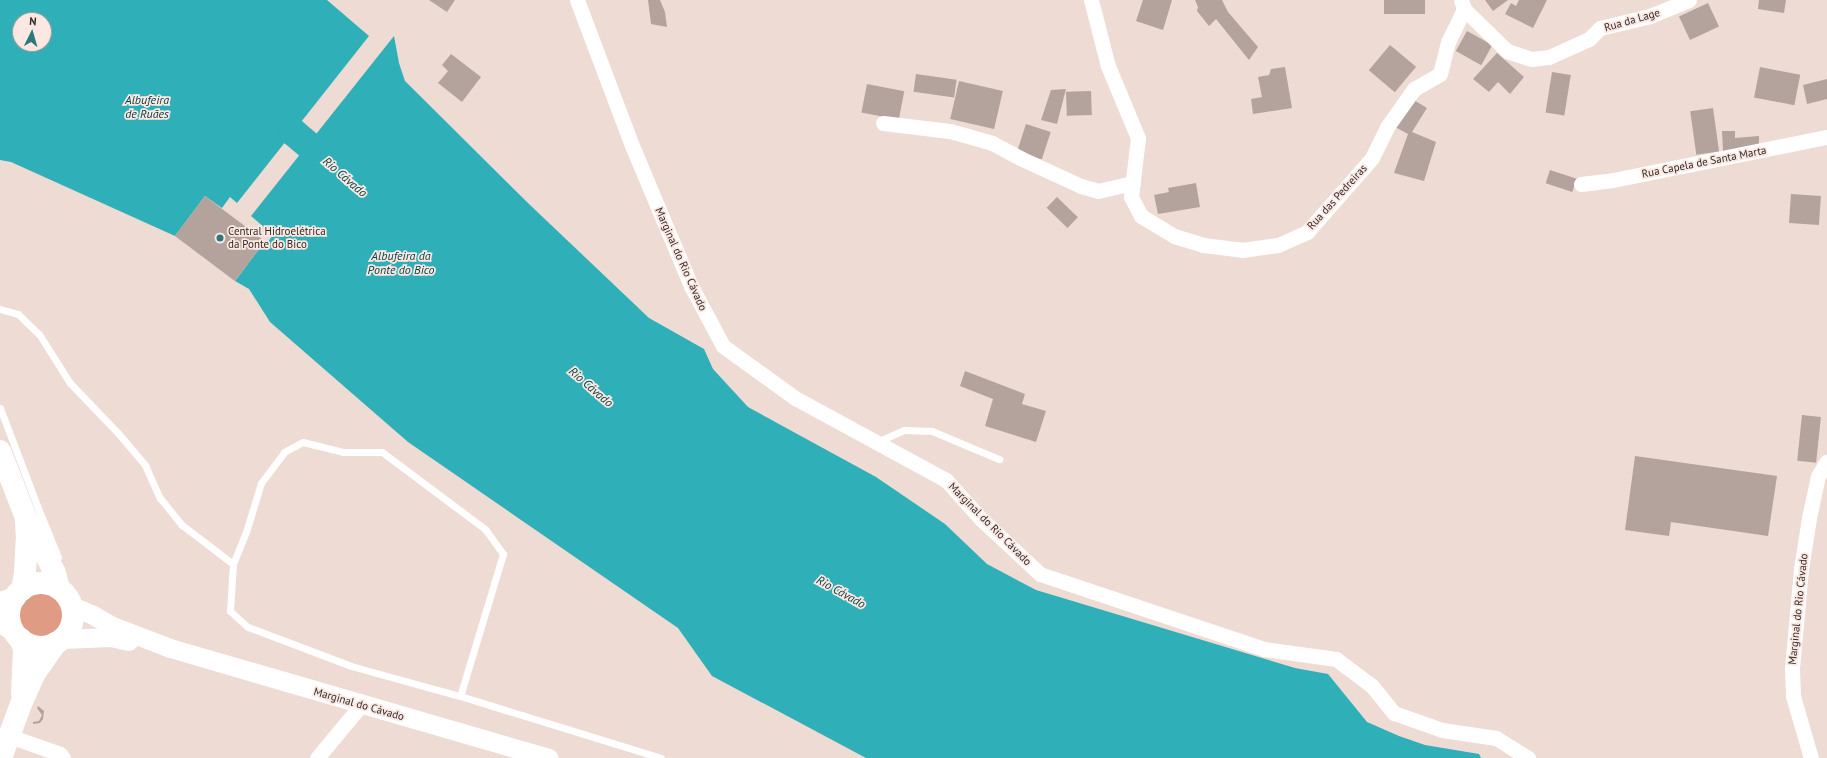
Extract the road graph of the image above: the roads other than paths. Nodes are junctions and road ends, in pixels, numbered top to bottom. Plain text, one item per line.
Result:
1 (577, 0) edge
2 (1091, 0) edge
3 (1689, 0) edge
4 (1462, 4) edge
5 (883, 122) dead end
6 (1827, 136) edge
7 (1133, 183) junction
8 (1581, 184) dead end
9 (0, 309) edge
10 (0, 408) edge
11 (877, 442) junction
12 (0, 451) edge
13 (1000, 459) dead end
14 (1827, 461) edge
15 (25, 515) junction
16 (233, 564) junction
17 (62, 589) junction
18 (12, 596) edge
19 (11, 630) edge
20 (59, 641) junction
21 (170, 648) junction
22 (460, 696) junction
23 (21, 704) junction
24 (361, 705) junction
25 (9, 736) junction
26 (1, 758) edge
27 (63, 758) edge
28 (317, 758) edge
29 (548, 758) edge
30 (661, 758) edge
31 (1528, 758) edge
32 (1811, 758) edge

1 - 11 street, Marginal do Rio Cávado
2 - 7 street, Rua das Pedreiras
3 - 4 street, Rua da Lage
4 - 7 street, Rua das Pedreiras
5 - 7 street
6 - 8 street, Rua Capela de Santa Marta
9 - 16 lane
10 - 17 lane
11 - 13 lane
11 - 31 street, Marginal do Rio Cávado
12 - 15 main road
14 - 32 street, Marginal do Rio Cávado
15 - 17 main road
15 - 18 main road
16 - 22 lane
16 - 22 lane
17 - 18 main road
17 - 20 main road
17 - 21 street
18 - 19 main road
19 - 20 main road
19 - 23 main road
20 - 21 street
20 - 23 main road
21 - 24 street, Marginal do Cávado
22 - 30 lane
23 - 25 main road
24 - 28 street
24 - 29 street, Marginal do Cávado
25 - 26 main road
25 - 27 street

